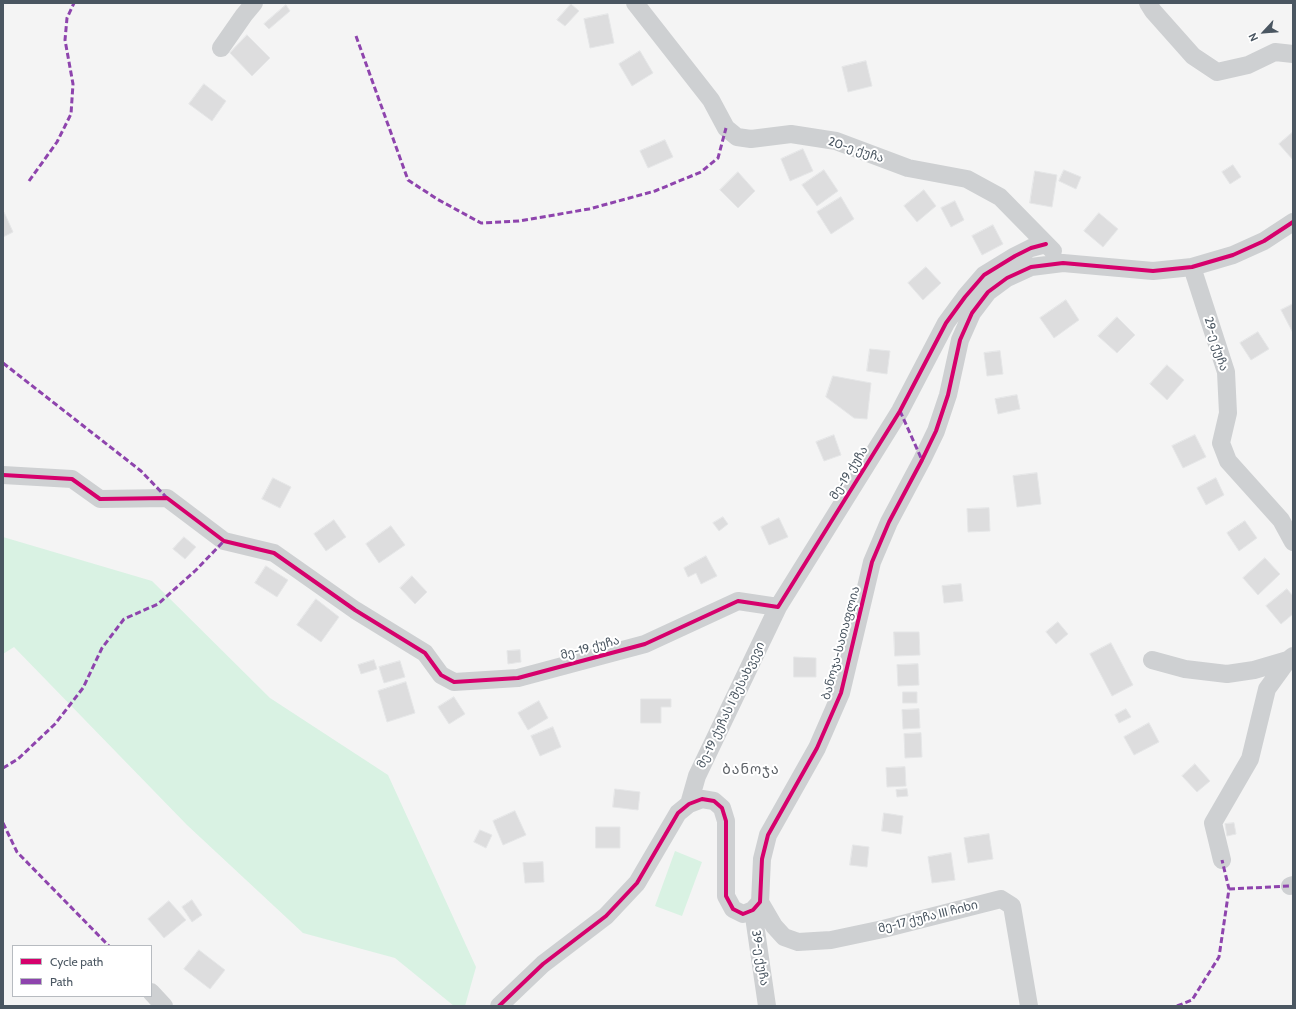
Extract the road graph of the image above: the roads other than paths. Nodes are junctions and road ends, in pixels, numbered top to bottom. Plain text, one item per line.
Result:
1 (254, 3) edge
2 (635, 3) edge
3 (1148, 3) edge
4 (221, 48) dead end
5 (1293, 54) edge
6 (1293, 222) edge
7 (1046, 244) junction
8 (1063, 263) junction
9 (1192, 267) junction
10 (3, 475) edge
11 (1293, 542) edge
12 (778, 607) junction
13 (1291, 658) edge
14 (1152, 660) dead end
15 (689, 804) junction
16 (1222, 860) dead end
17 (756, 906) junction
18 (152, 993) edge
19 (164, 1006) edge
20 (499, 1006) edge
21 (767, 1006) edge
22 (1029, 1006) edge

1 - 4 street
2 - 7 street, 20-ე ქუჩა
3 - 5 street
6 - 9 street, ბანოჯა-სათაფლია
7 - 8 street, 20-ე ქუჩა
7 - 12 street, მე-19 ქუჩა
8 - 9 street, ბანოჯა-სათაფლია
8 - 17 street, ბანოჯა-სათაფლია
9 - 11 street, 29-ე ქუჩა
10 - 12 street, მე-19 ქუჩა
12 - 15 street, მე-19 ქუჩას I შესახვევი
13 - 14 street
13 - 16 street
15 - 17 street
15 - 20 street
17 - 21 street, 39-ე ქუჩა
17 - 22 street, მე-17 ქუჩა III ჩიხი
18 - 19 street

